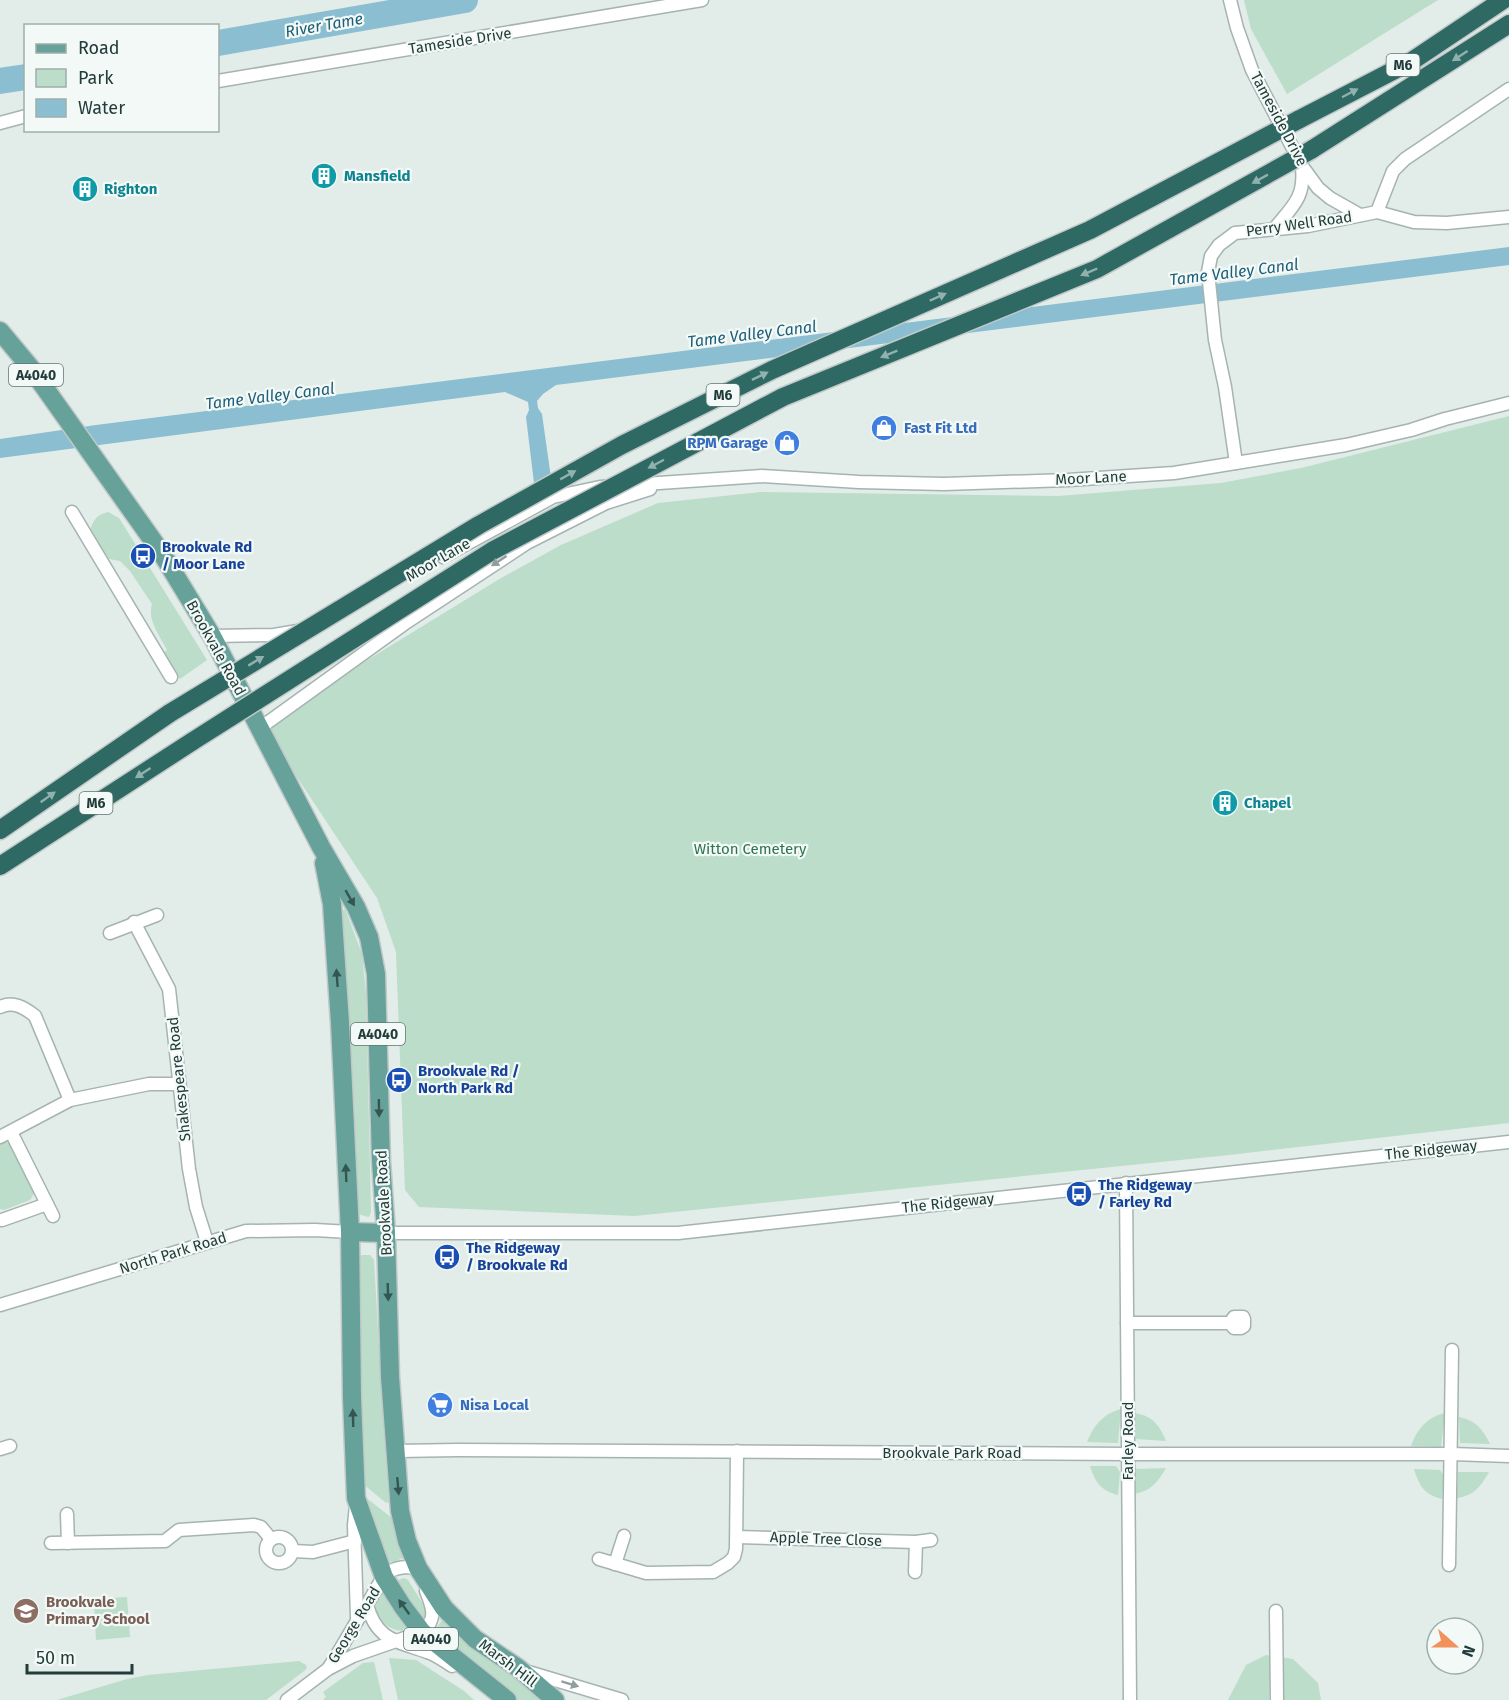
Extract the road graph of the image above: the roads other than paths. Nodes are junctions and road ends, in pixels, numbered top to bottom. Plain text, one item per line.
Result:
1 (702, 0) edge
2 (1230, 0) edge
3 (1503, 0) edge
4 (1509, 24) edge
5 (219, 81) edge
6 (1509, 89) edge
7 (24, 117) edge
8 (0, 123) edge
9 (1302, 166) junction
10 (1377, 212) junction
11 (1360, 215) junction
12 (1509, 217) edge
13 (1275, 228) junction
14 (0, 331) edge
15 (1509, 403) edge
16 (1236, 463) junction
17 (665, 484) junction
18 (72, 513) dead end
19 (212, 636) junction
20 (171, 677) dead end
21 (260, 728) junction
22 (0, 831) edge
23 (321, 847) junction
24 (0, 866) edge
25 (157, 915) dead end
26 (135, 922) junction
27 (110, 933) dead end
28 (0, 1007) edge
29 (179, 1084) junction
30 (70, 1100) junction
31 (6, 1135) edge
32 (1509, 1142) edge
33 (1126, 1183) junction
34 (47, 1204) junction
35 (54, 1216) dead end
36 (2, 1220) dead end
37 (350, 1232) junction
38 (386, 1233) junction
39 (207, 1242) junction
40 (0, 1305) edge
41 (1127, 1323) junction
42 (1230, 1323) dead end
43 (1452, 1350) dead end
44 (396, 1451) junction
45 (737, 1451) junction
46 (1128, 1454) junction
47 (1452, 1454) junction
48 (1509, 1456) edge
49 (356, 1498) junction
50 (67, 1514) dead end
51 (624, 1536) dead end
52 (737, 1537) junction
53 (272, 1539) junction
54 (932, 1540) dead end
55 (355, 1541) junction
56 (916, 1542) junction
57 (51, 1543) dead end
58 (68, 1543) junction
59 (293, 1551) junction
60 (598, 1559) dead end
61 (615, 1564) junction
62 (1449, 1565) dead end
63 (418, 1568) junction
64 (915, 1572) dead end
65 (384, 1577) junction
66 (367, 1605) junction
67 (1276, 1611) dead end
68 (357, 1617) junction
69 (422, 1632) junction
70 (394, 1642) junction
71 (518, 1668) junction
72 (328, 1669) junction
73 (500, 1694) edge
74 (287, 1700) edge
75 (555, 1700) edge
76 (622, 1700) edge
77 (1130, 1700) edge
78 (1277, 1700) edge

1 - 5 street, Tameside Drive
2 - 9 street, Tameside Drive
22 -> 3 highway, M6, bridge
4 -> 24 highway, M6, bridge
6 - 10 street
7 - 8 street
9 - 11 street, Tameside Drive
9 - 13 street
10 - 11 street, Perry Well Road
10 - 12 street, Perry Well Road
11 - 13 street, Perry Well Road
13 - 16 street, Perry Well Road
14 - 19 main road, Brookvale Road / A4040
15 - 16 street, Moor Lane
16 - 17 street, Moor Lane
17 - 19 street, Moor Lane
17 -> 21 street, Moor Lane
18 - 20 street
19 - 21 main road, Brookvale Road / A4040
21 - 23 main road, Brookvale Road / A4040
37 -> 23 main road, Brookvale Road / A4040
23 -> 38 main road, Brookvale Road / A4040
25 - 26 street
26 - 27 street
26 - 29 street, Shakespeare Road
28 - 30 street
29 - 30 street
29 - 39 street, Shakespeare Road
30 - 31 street
31 - 34 street
32 - 33 street, The Ridgeway
33 - 38 street, The Ridgeway
33 - 41 street, Farley Road
34 - 35 street
34 - 36 street
37 - 38 main road
37 - 39 street, North Park Road
49 -> 37 main road, Brookvale Road / A4040
38 -> 44 main road, Brookvale Road / A4040
39 - 40 street, North Park Road
41 - 42 street
41 - 46 street, Farley Road
43 - 47 street
44 - 45 street, Brookvale Park Road
44 -> 63 main road, Brookvale Road / A4040
45 - 46 street, Brookvale Park Road
45 - 52 street
46 - 47 street, Brookvale Park Road
46 - 77 street, Farley Road
47 - 48 street, Brookvale Park Road
47 - 62 street
49 - 55 street
49 - 65 main road, Brookvale Road / A4040
50 - 58 street
51 - 61 street
52 - 56 street, Apple Tree Close
52 - 61 street
53 - 58 street
53 - 59 street
53 - 59 street
54 - 56 street, Apple Tree Close
55 - 59 street
55 - 68 street
56 - 64 street
57 - 58 street
60 - 61 street
63 - 65 street, George Road
63 - 69 street
63 - 71 main road, Marsh Hill / A4040
65 - 66 street, George Road
69 -> 65 main road, Marsh Hill / A4040
66 - 68 street, George Road
66 - 70 street
67 - 78 street
68 - 72 street, George Road
69 - 70 street, George Road
69 - 73 main road, Marsh Hill / A4040
70 - 72 street, George Road
70 - 73 street
71 - 75 main road, Marsh Hill / A4040
71 -> 76 street
72 - 74 street, George Road

